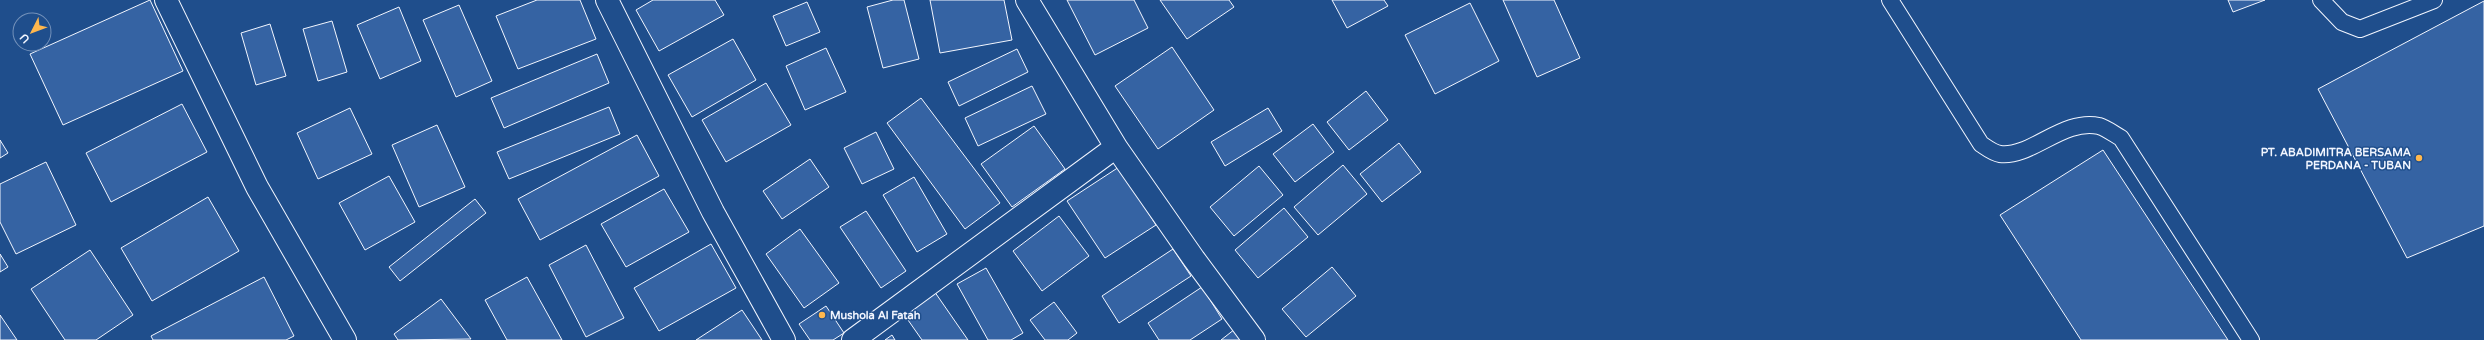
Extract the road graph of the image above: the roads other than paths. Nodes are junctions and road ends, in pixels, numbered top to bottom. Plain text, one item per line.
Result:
1 (166, 0) edge
2 (607, 0) edge
3 (1027, 0) edge
4 (1890, 0) edge
5 (2321, 0) edge
6 (2434, 0) edge
7 (1116, 147) junction
8 (345, 340) edge
9 (784, 340) edge
10 (853, 340) edge
11 (1254, 340) edge
12 (2251, 340) edge

1 - 8 street
2 - 9 street
3 - 7 street
4 - 12 lane
5 - 6 lane
7 - 10 street
7 - 11 street

